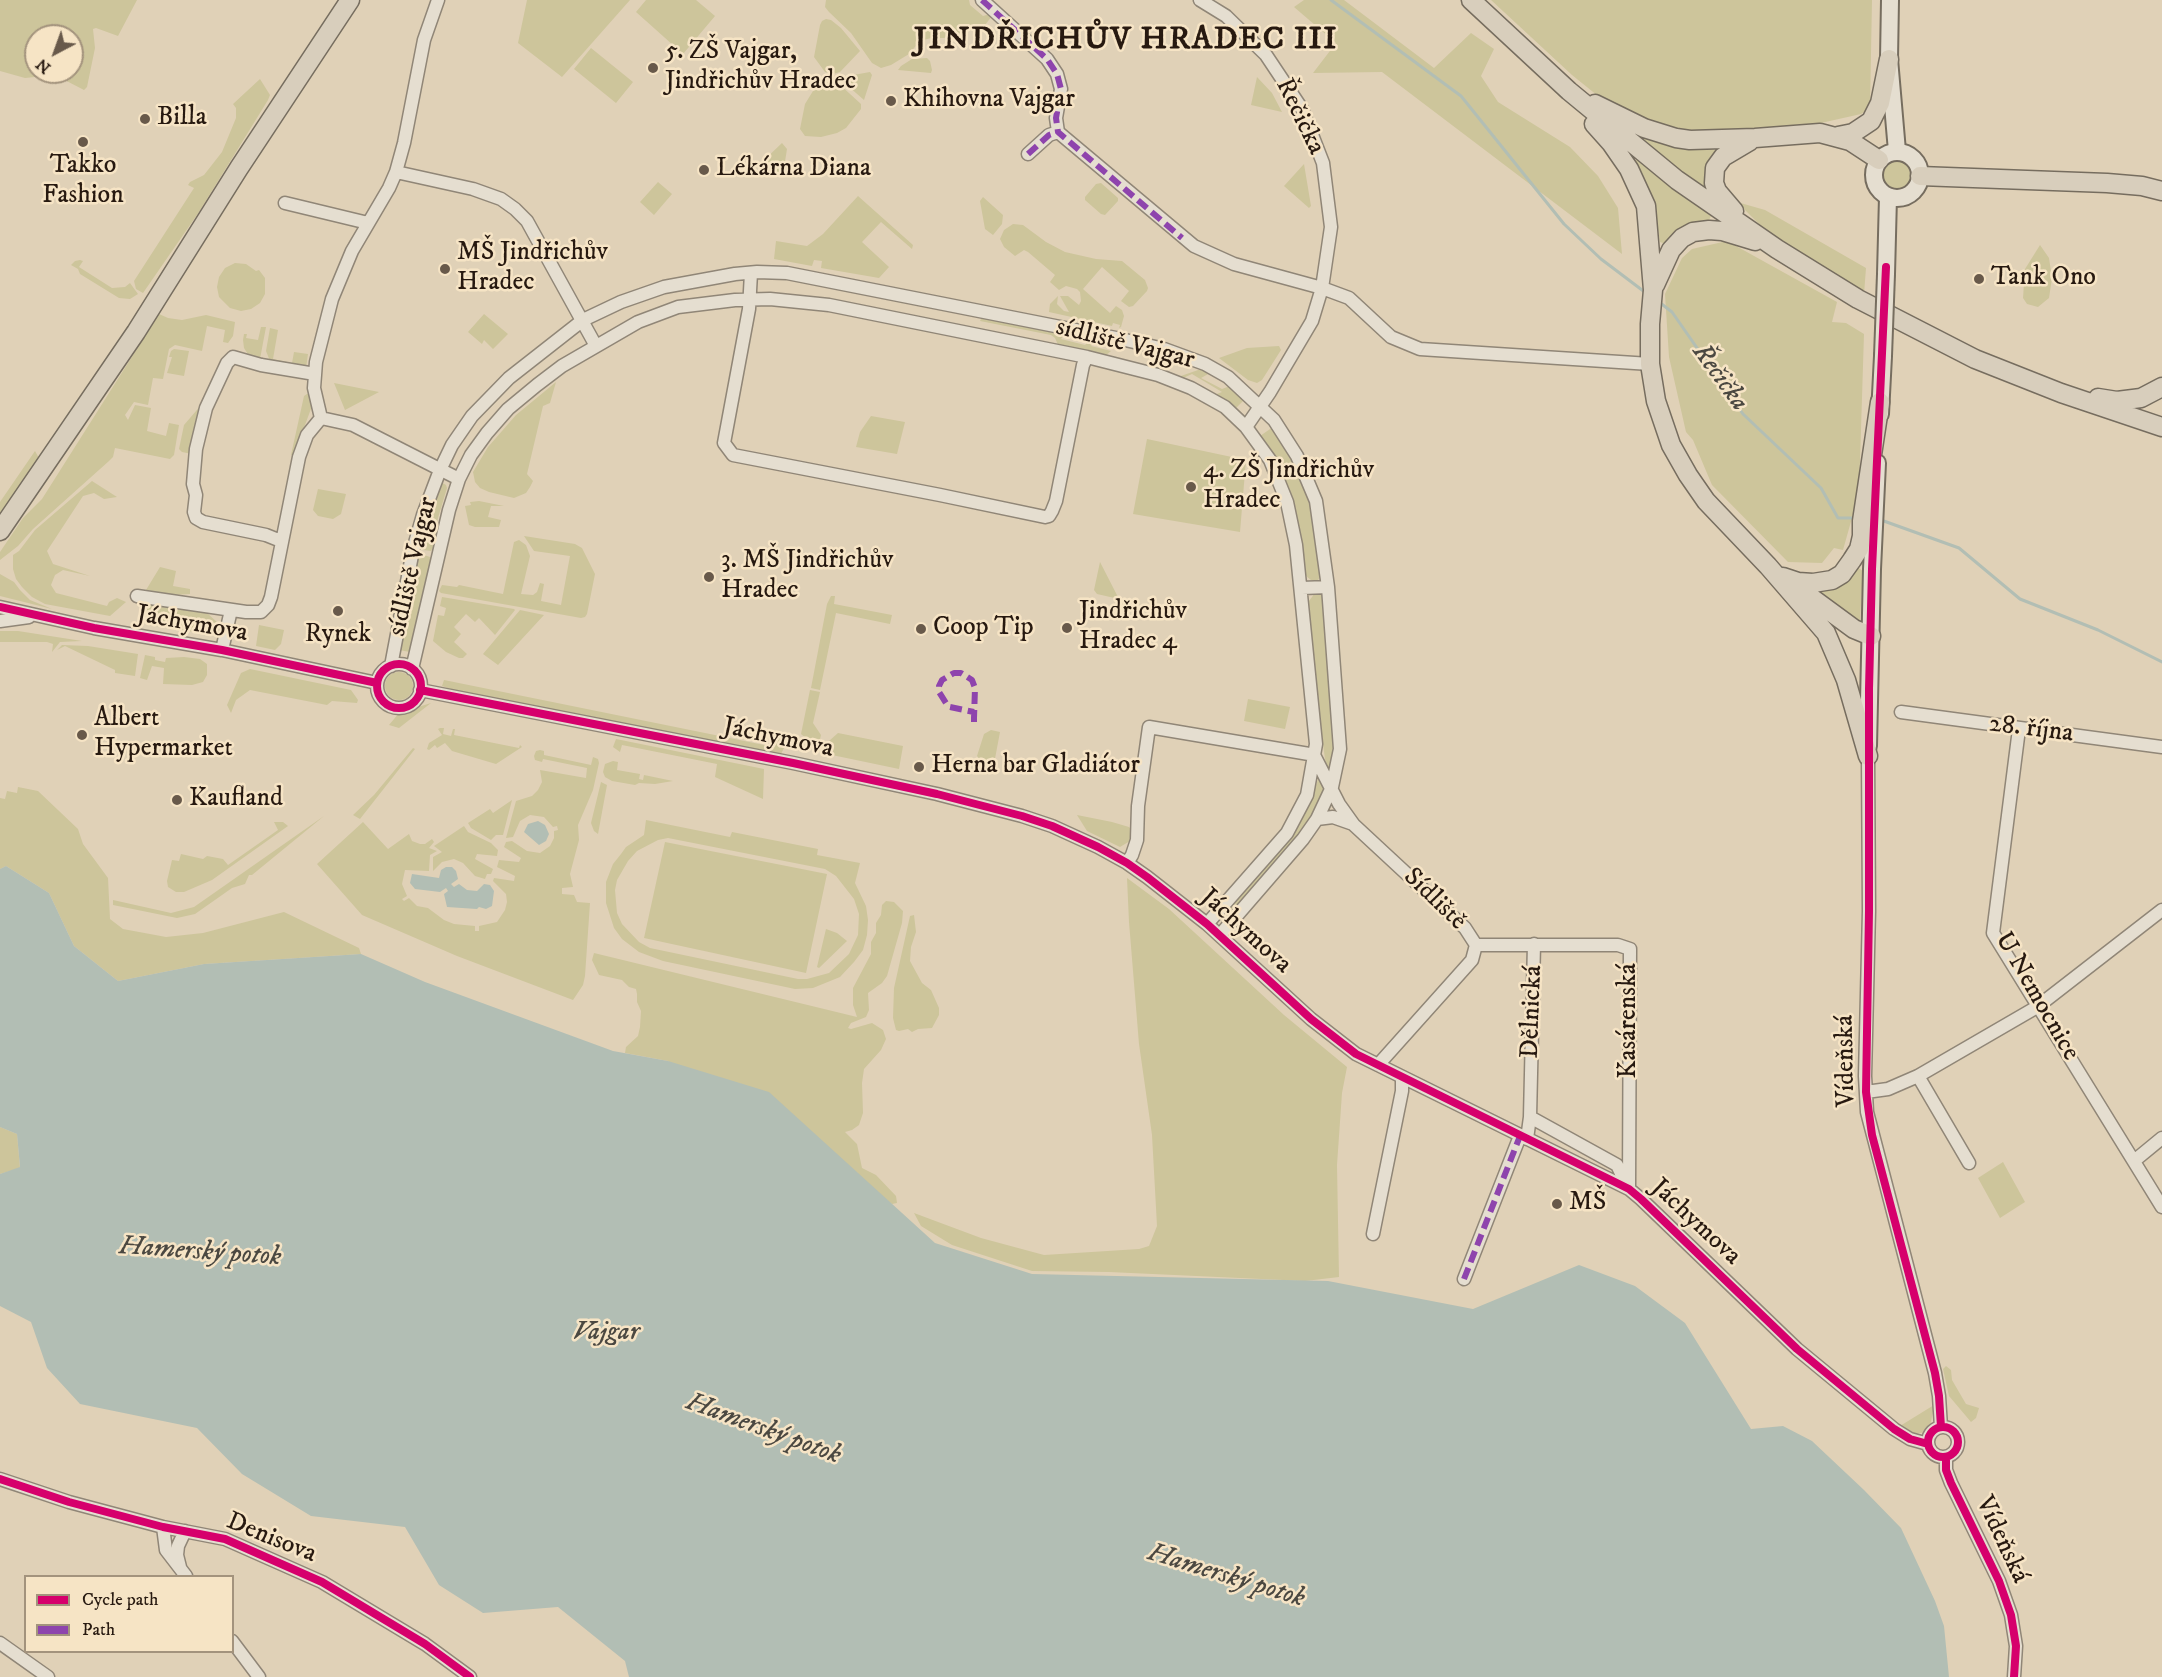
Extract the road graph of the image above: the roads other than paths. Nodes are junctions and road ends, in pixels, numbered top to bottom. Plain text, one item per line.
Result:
1 (350, 0) edge
2 (438, 0) edge
3 (982, 0) edge
4 (1200, 0) edge
5 (1471, 0) edge
6 (1890, 0) edge
7 (1889, 59) junction
8 (1565, 87) junction
9 (1058, 132) junction
10 (1838, 136) junction
11 (1755, 138) junction
12 (1897, 152) junction
13 (1028, 154) dead end
14 (1879, 160) junction
15 (396, 172) junction
16 (1920, 176) junction
17 (2162, 191) edge
18 (1888, 196) junction
19 (285, 203) dead end
20 (368, 223) junction
21 (1753, 232) junction
22 (1777, 249) junction
23 (751, 273) junction
24 (1322, 288) junction
25 (1653, 290) junction
26 (750, 298) junction
27 (583, 320) junction
28 (596, 346) junction
29 (1087, 357) junction
30 (1650, 364) junction
31 (315, 374) junction
32 (2162, 387) edge
33 (2061, 393) junction
34 (1880, 402) junction
35 (1261, 407) junction
36 (321, 418) junction
37 (1246, 427) junction
38 (2162, 427) edge
39 (440, 470) junction
40 (459, 478) junction
41 (0, 531) edge
42 (281, 541) junction
43 (1768, 566) junction
44 (1783, 577) junction
45 (1328, 587) junction
46 (1302, 588) junction
47 (137, 596) dead end
48 (0, 607) edge
49 (231, 610) junction
50 (36, 616) junction
51 (0, 621) edge
52 (1826, 633) junction
53 (1871, 636) junction
54 (222, 650) junction
55 (391, 666) junction
56 (412, 669) junction
57 (377, 683) junction
58 (420, 690) junction
59 (1901, 712) dead end
60 (2019, 729) junction
61 (2162, 747) edge
62 (1868, 756) junction
63 (1315, 757) junction
64 (1332, 787) junction
65 (1317, 819) junction
66 (1354, 825) junction
67 (1127, 863) junction
68 (2162, 910) edge
69 (1207, 924) junction
70 (1220, 935) junction
71 (1534, 944) junction
72 (1476, 945) junction
73 (2037, 1007) junction
74 (1378, 1065) junction
75 (1918, 1076) junction
76 (1402, 1078) junction
77 (1866, 1092) junction
78 (1530, 1117) junction
79 (1524, 1138) junction
80 (2162, 1138) edge
81 (2134, 1161) junction
82 (1969, 1163) dead end
83 (1629, 1189) junction
84 (2162, 1207) edge
85 (1373, 1234) dead end
86 (1464, 1279) dead end
87 (1941, 1427) junction
88 (1928, 1444) junction
89 (1946, 1457) junction
90 (0, 1479) edge
91 (163, 1527) junction
92 (185, 1531) junction
93 (183, 1572) edge
94 (0, 1643) edge
95 (234, 1644) edge
96 (48, 1677) edge
97 (259, 1677) edge
98 (470, 1677) edge
99 (2014, 1677) edge

1 - 41 main road
2 - 15 street
3 - 9 street
4 - 24 street, Řečička
5 - 8 main road
6 - 7 main road
7 - 10 main road
7 - 12 main road
8 - 11 main road
8 - 21 main road
8 - 25 main road
9 - 13 street
9 - 24 street
10 - 11 main road
10 - 14 main road
11 - 21 main road
12 - 14 main road
12 - 16 main road
14 - 18 main road
15 - 20 street
15 - 27 street
16 - 17 main road
16 - 18 main road
18 - 34 main road, bridge
19 - 20 street
20 - 31 street
21 - 22 main road
22 - 25 main road
22 - 33 main road
23 - 26 street
23 - 27 street, sídliště Vajgar
23 - 35 street, sídliště Vajgar
24 - 30 street
24 - 35 street, Řečička
25 - 30 main road
26 - 28 street, sídliště Vajgar
26 - 29 street, sídliště Vajgar
26 - 29 street, sídliště Vajgar
27 - 28 street
27 - 39 street, sídliště Vajgar
28 - 40 street, sídliště Vajgar
29 - 37 street, sídliště Vajgar
30 - 43 main road
31 - 36 street
31 - 42 street
32 - 33 main road
33 - 38 main road
34 - 44 main road
34 - 53 main road
35 - 37 street, Řečička
35 - 45 street, sídliště Vajgar
36 - 39 street, sídliště Vajgar
36 - 42 street
37 - 46 street, sídliště Vajgar
39 - 40 street, sídliště Vajgar
39 - 55 street, sídliště Vajgar
40 - 56 street, sídliště Vajgar
42 - 49 street
43 - 44 main road
43 - 52 main road
44 - 53 main road
45 - 46 street
45 - 64 street, sídliště Vajgar
46 - 63 street, sídliště Vajgar
47 - 49 street
48 - 50 street, Jáchymova
49 - 54 street
50 - 51 street
50 - 54 street, Jáchymova
52 - 53 main road
52 - 62 main road
53 - 62 main road
54 - 57 street, Jáchymova
55 - 56 street
55 - 57 street
56 - 58 street
57 - 58 street
58 - 67 street, Jáchymova
59 - 60 street, 28. října
60 - 61 street, 28. října
60 - 73 street, U Nemocnice
62 - 77 street, Vídeňská
63 - 64 street, Sídliště
63 - 67 street
63 - 69 street, sídliště Vajgar
64 - 65 street, sídliště Vajgar
64 - 66 street, Sídliště
65 - 66 street
65 - 70 street, sídliště Vajgar
66 - 72 street, Sídliště
67 - 69 street, Jáchymova
68 - 73 street
69 - 70 street, Jáchymova
70 - 74 street, Jáchymova
71 - 72 street, Dělnická
71 - 78 street, Dělnická
71 - 83 street, Kasárenská
72 - 74 street, Sídliště
73 - 75 street
73 - 81 street, U Nemocnice
74 - 76 street, Jáchymova
75 - 77 street
75 - 82 street
76 - 79 street, Jáchymova
76 - 85 street
77 - 87 street, Vídeňská
78 - 79 street, Dělnická
78 - 83 street
79 - 83 street, Jáchymova
79 - 86 street, Dělnická
80 - 81 street
81 - 84 street, U Nemocnice
83 - 88 street, Jáchymova
87 - 88 street
87 - 89 street
88 - 89 street
89 - 99 street, Vídeňská
90 - 91 street, Denisova
91 - 92 street, Denisova
91 - 93 street
92 - 93 street
92 - 98 street, Denisova
94 - 96 street
95 - 97 street

